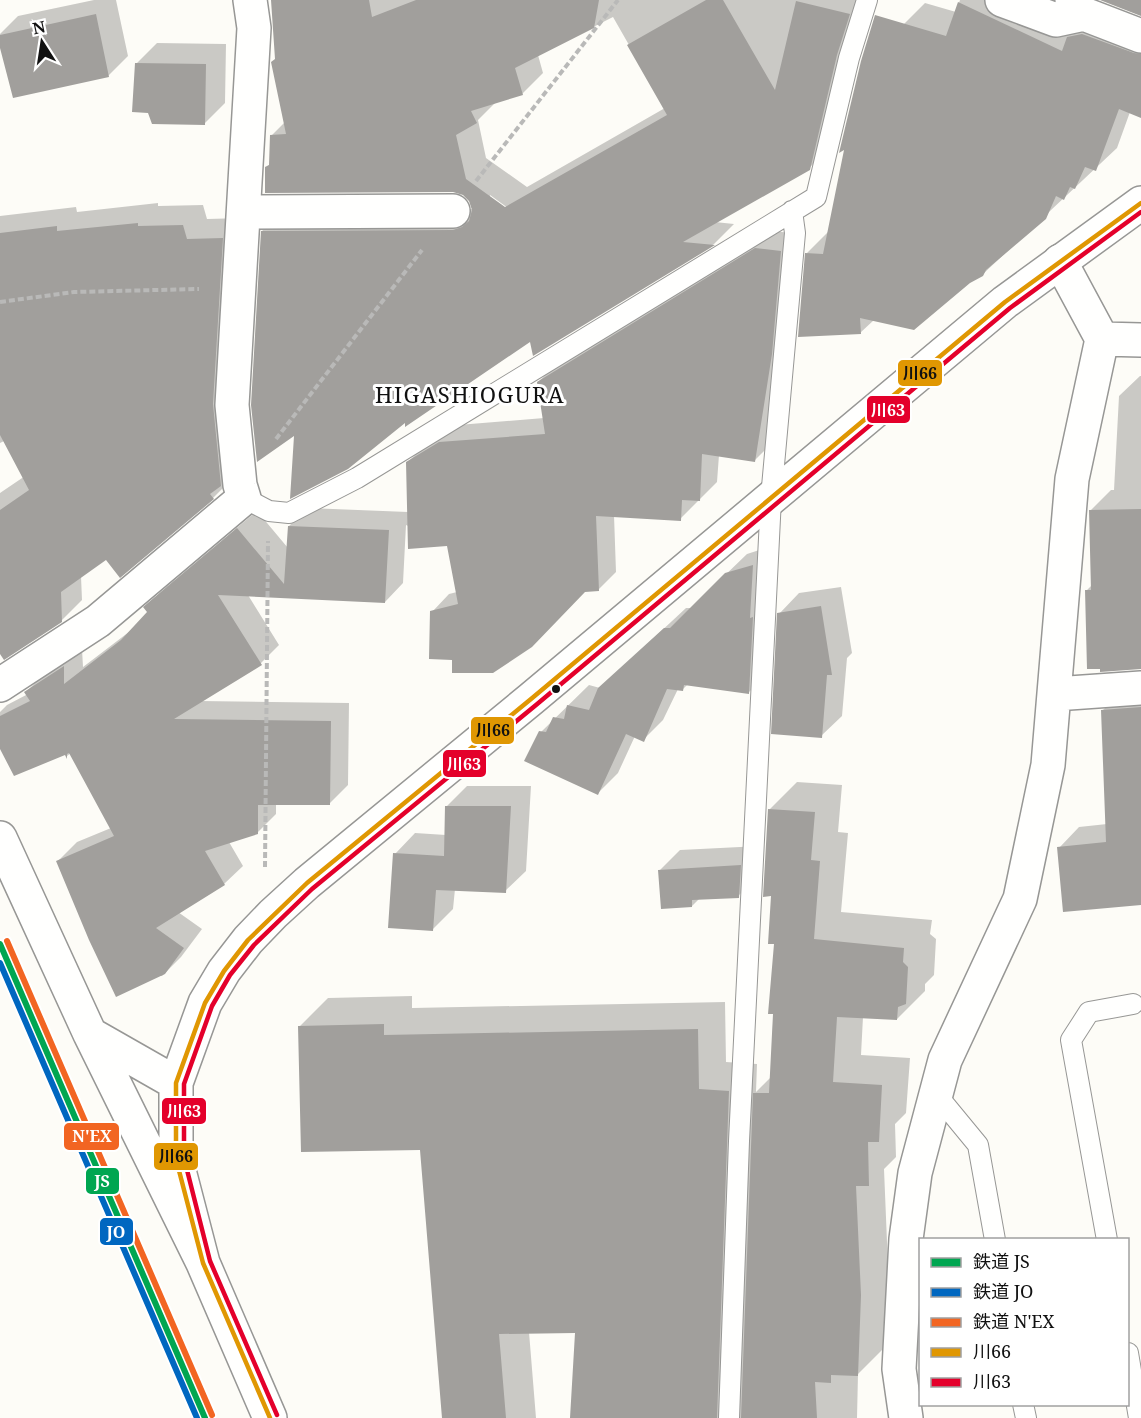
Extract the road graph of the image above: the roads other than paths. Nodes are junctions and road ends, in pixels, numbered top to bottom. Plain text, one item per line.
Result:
1 (250, 0) edge
2 (867, 0) edge
3 (1002, 0) edge
4 (1078, 7) edge
5 (1141, 36) edge
6 (1141, 203) edge
7 (453, 210) dead end
8 (792, 210) junction
9 (244, 212) junction
10 (1060, 261) junction
11 (1101, 339) junction
12 (1141, 340) edge
13 (771, 498) junction
14 (256, 505) junction
15 (0, 685) edge
16 (1141, 688) edge
17 (1055, 694) junction
18 (0, 838) edge
19 (1133, 1004) dead end
20 (90, 1034) junction
21 (176, 1083) junction
22 (936, 1094) junction
23 (995, 1238) edge
24 (1107, 1238) edge
25 (203, 1263) junction
26 (1129, 1359) edge
27 (270, 1418) edge
28 (729, 1418) edge
29 (906, 1418) edge
30 (1139, 1418) edge

1 - 9 street
2 - 8 lane
3 - 4 street
4 - 5 street
6 - 10 street
7 - 9 street
8 - 13 lane
8 - 14 lane
9 - 14 street
10 - 11 street
10 - 13 street
11 - 12 street
11 - 17 street
13 - 21 street
13 - 28 lane
14 - 15 street
16 - 17 street
17 - 22 street
18 - 20 street
19 - 24 lane
20 - 21 street
20 - 25 street
21 - 25 street
22 - 23 lane
22 - 29 street
25 - 27 street
26 - 30 lane

